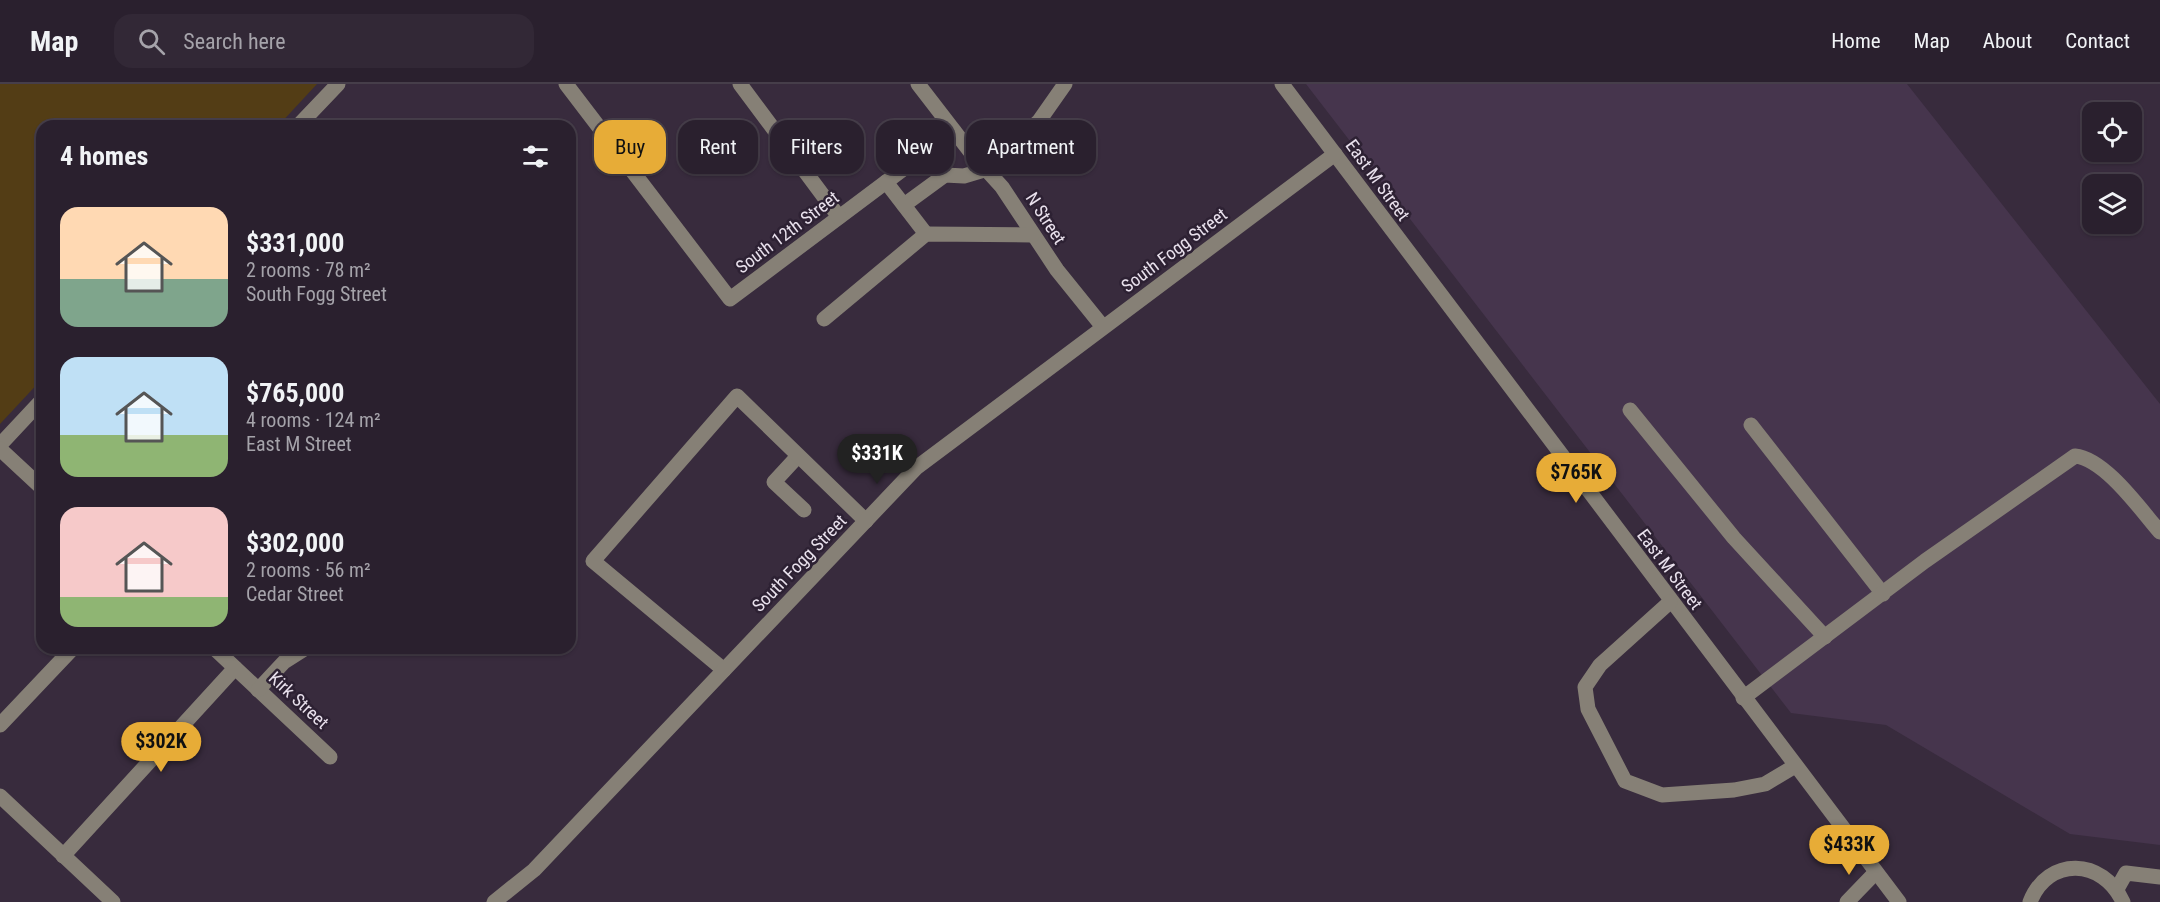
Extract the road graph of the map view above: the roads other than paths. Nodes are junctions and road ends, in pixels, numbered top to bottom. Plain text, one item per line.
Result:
1 (338, 84) edge
2 (566, 84) edge
3 (740, 84) edge
4 (918, 84) edge
5 (1065, 84) edge
6 (1282, 84) edge
7 (304, 120) edge
8 (946, 120) edge
9 (1040, 120) edge
10 (954, 131) edge
11 (966, 147) edge
12 (1335, 154) junction
13 (897, 174) edge
14 (970, 174) edge
15 (988, 174) edge
16 (945, 175) joint
17 (886, 182) junction
18 (904, 205) junction
19 (839, 217) junction
20 (926, 234) junction
21 (1032, 234) junction
22 (824, 319) dead end
23 (1103, 327) junction
24 (36, 407) edge
25 (1630, 410) dead end
26 (1751, 425) dead end
27 (0, 447) edge
28 (798, 456) junction
29 (36, 482) edge
30 (804, 510) dead end
31 (866, 520) junction
32 (2160, 531) edge
33 (1883, 594) junction
34 (1670, 602) junction
35 (1825, 637) junction
36 (67, 654) edge
37 (220, 654) edge
38 (297, 654) edge
39 (235, 668) junction
40 (724, 670) junction
41 (258, 690) junction
42 (1743, 699) junction
43 (0, 725) edge
44 (330, 757) dead end
45 (1795, 766) junction
46 (0, 796) edge
47 (63, 856) junction
48 (1875, 873) junction
49 (2160, 878) edge
50 (2120, 895) edge
51 (113, 902) edge
52 (494, 902) edge
53 (1847, 902) edge
54 (1899, 902) edge
55 (2030, 902) edge

1 - 7 street
2 - 19 street, South 12th Street
3 - 19 street
4 - 8 street, N Street
5 - 9 street
6 - 12 street, East M Street
10 - 11 street, N Street
12 - 23 street, South Fogg Street
12 - 34 street, East M Street
13 - 17 street, South 12th Street
14 - 16 street
15 - 21 street, N Street
16 - 18 street
17 - 18 street
17 - 19 street, South 12th Street
18 - 20 street
20 - 21 street
20 - 22 street
21 - 23 street, N Street
23 - 31 street, South Fogg Street
24 - 27 street
25 - 35 street
26 - 33 street
27 - 29 street
28 - 30 street
28 - 31 street
28 - 40 street
31 - 40 street, South Fogg Street
32 - 33 street
33 - 35 street
34 - 42 street, East M Street
34 - 45 street
35 - 42 street
36 - 43 street
37 - 39 street, Kirk Street
38 - 41 street
39 - 41 street, Kirk Street
39 - 47 street
40 - 52 street, South Fogg Street
41 - 44 street, Kirk Street
42 - 45 street, East M Street
45 - 48 street, East M Street
46 - 47 street
47 - 51 street
48 - 53 street
48 - 54 street, East M Street
49 - 50 street
50 - 55 street

